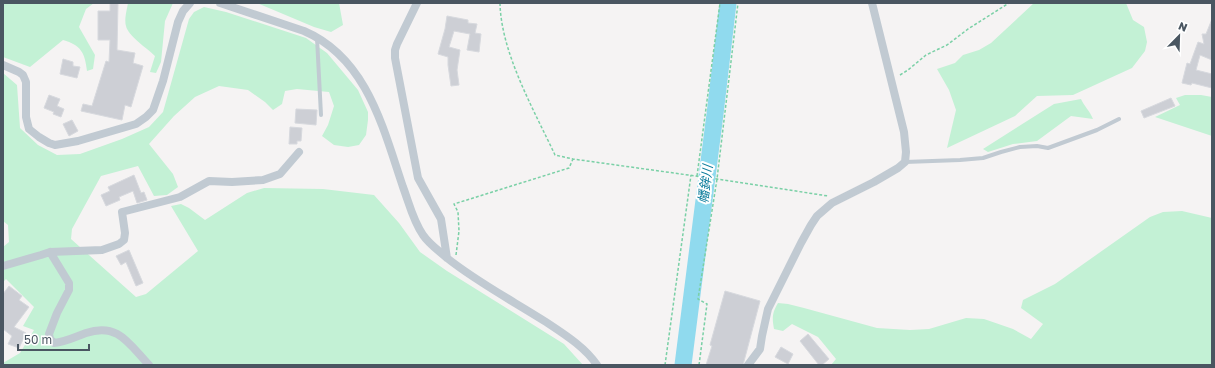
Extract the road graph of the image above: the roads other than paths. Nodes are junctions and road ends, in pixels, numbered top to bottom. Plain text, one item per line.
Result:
1 (190, 3) edge
2 (220, 3) edge
3 (417, 3) edge
4 (872, 3) edge
5 (316, 36) junction
6 (3, 65) edge
7 (321, 115) dead end
8 (1119, 119) dead end
9 (299, 152) dead end
10 (905, 162) junction
11 (50, 252) junction
12 (450, 261) junction
13 (3, 266) edge
14 (149, 365) edge
15 (597, 365) edge
16 (748, 365) edge

1 - 6 street
2 - 5 street
3 - 12 street
4 - 10 street
5 - 7 lane
5 - 12 street
8 - 10 lane
9 - 11 street
10 - 16 street
11 - 13 street
11 - 14 street
12 - 15 street

